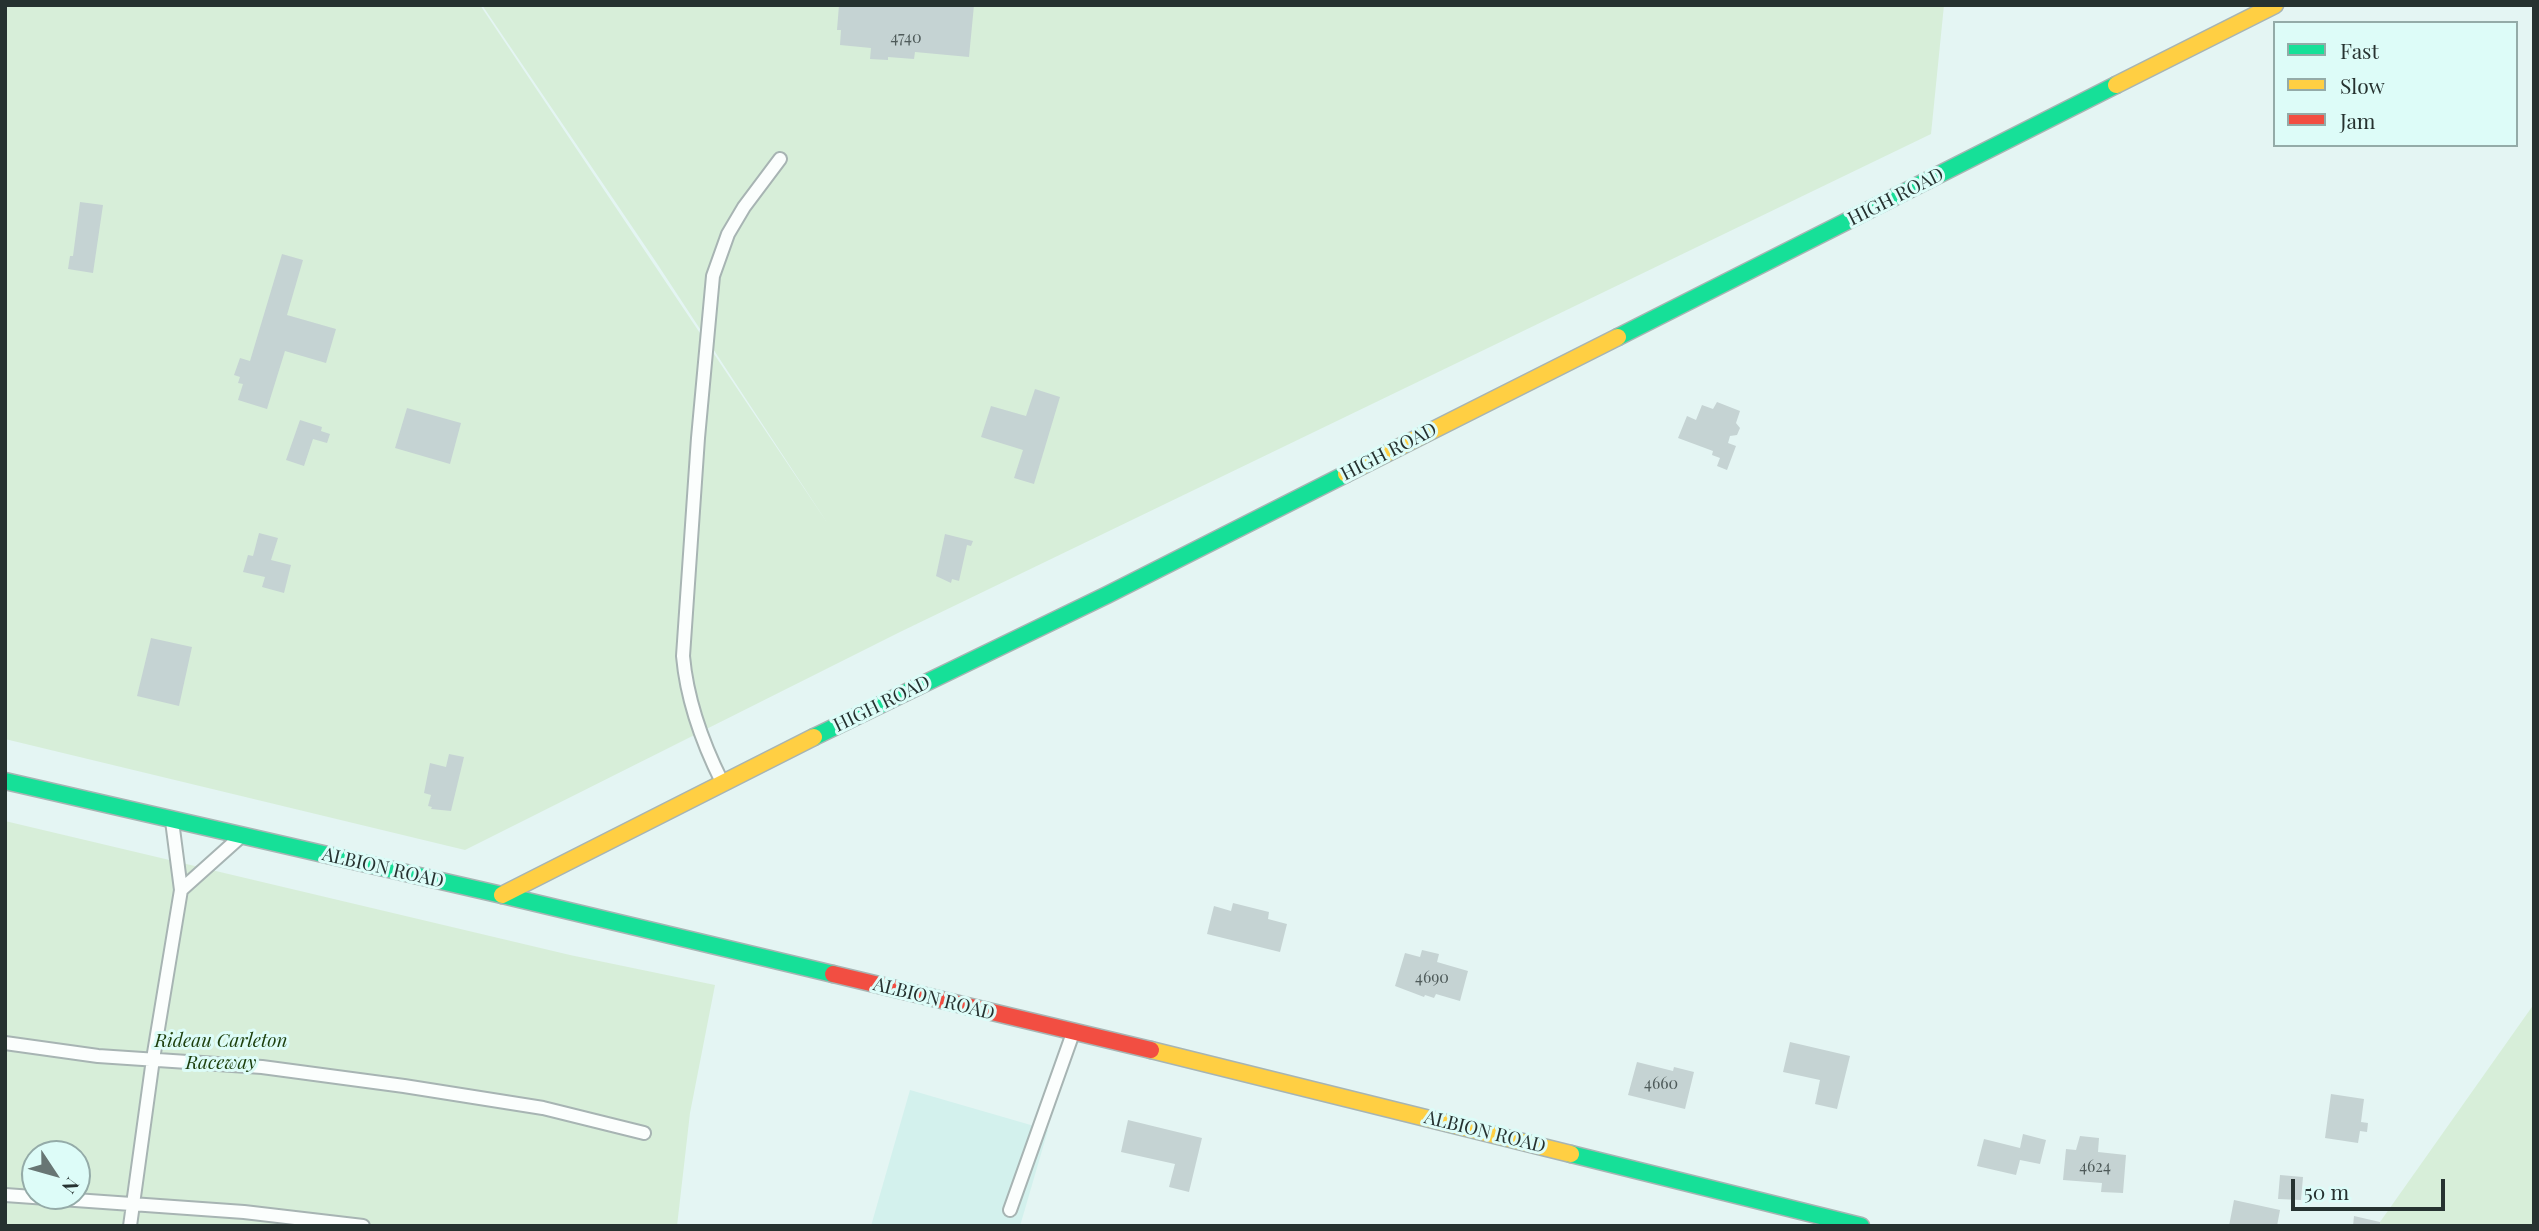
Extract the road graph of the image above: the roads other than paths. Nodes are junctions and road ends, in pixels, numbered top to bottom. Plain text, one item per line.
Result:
1 (2275, 5) edge
2 (780, 159) dead end
3 (5, 781) edge
4 (722, 782) junction
5 (172, 820) junction
6 (241, 836) junction
7 (181, 890) junction
8 (502, 895) junction
9 (1073, 1033) junction
10 (5, 1043) edge
11 (153, 1059) junction
12 (644, 1133) dead end
13 (5, 1195) edge
14 (132, 1205) junction
15 (1010, 1210) dead end
16 (130, 1226) edge
17 (363, 1226) edge
18 (1861, 1226) edge

1 - 4 street, HIGH ROAD
2 - 4 lane
3 - 5 street, ALBION ROAD
4 - 8 street, HIGH ROAD
5 - 6 street, ALBION ROAD
5 - 7 lane
6 - 7 lane
6 - 8 street, ALBION ROAD
7 - 11 lane
8 - 9 street, ALBION ROAD
9 - 15 lane
9 - 18 street, ALBION ROAD
10 - 11 lane
11 - 12 lane
11 - 14 lane
13 - 14 lane
14 - 16 lane
14 - 17 lane

